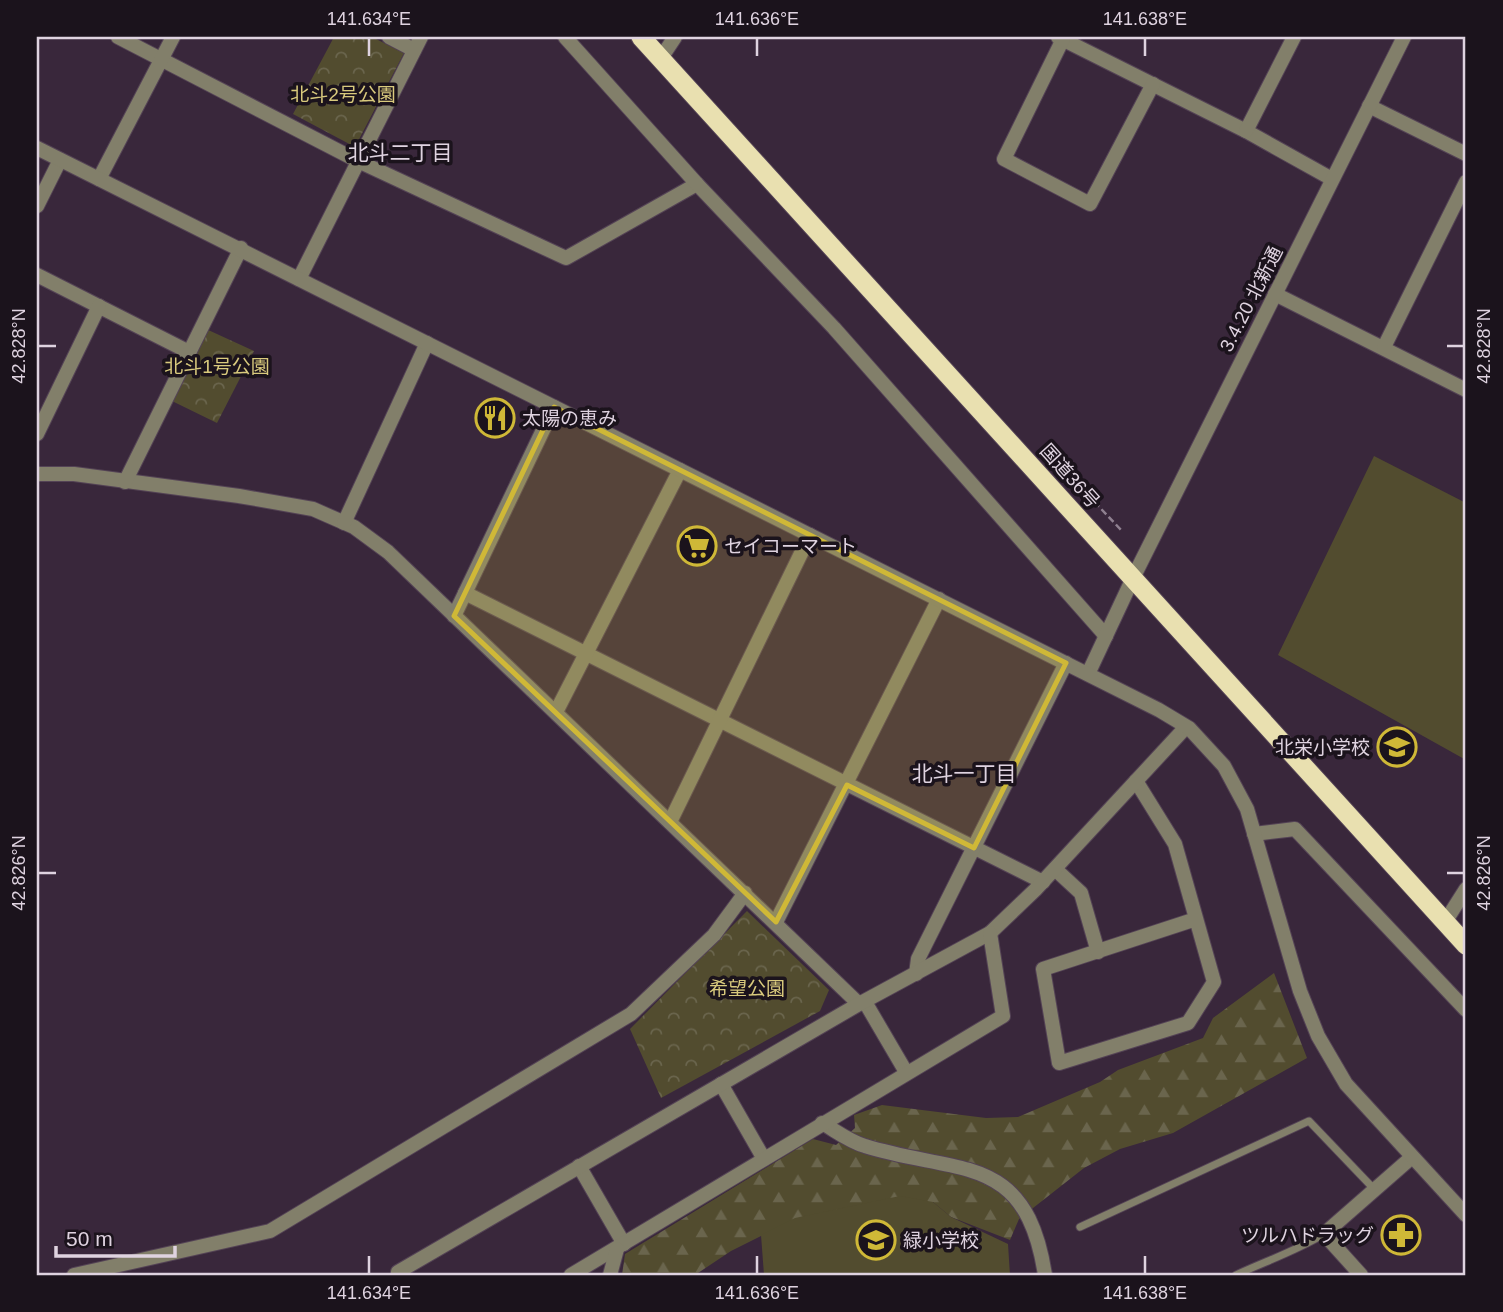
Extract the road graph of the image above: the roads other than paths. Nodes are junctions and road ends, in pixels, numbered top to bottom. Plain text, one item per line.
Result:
1 (118, 37) edge
2 (173, 37) edge
3 (389, 37) edge
4 (565, 37) edge
5 (641, 37) edge
6 (675, 37) edge
7 (1294, 37) edge
8 (1404, 37) edge
9 (1061, 38) edge
10 (417, 43) edge
11 (162, 58) junction
12 (661, 58) junction
13 (1153, 84) junction
14 (1369, 106) junction
15 (1246, 131) junction
16 (37, 148) edge
17 (1466, 154) edge
18 (60, 160) junction
19 (358, 161) junction
20 (99, 179) junction
21 (1332, 179) junction
22 (1466, 182) edge
23 (697, 184) junction
24 (37, 206) edge
25 (241, 248) junction
26 (37, 275) edge
27 (299, 278) junction
28 (1275, 293) junction
29 (99, 306) junction
30 (428, 343) junction
31 (1384, 347) junction
32 (189, 352) junction
33 (1466, 390) edge
34 (554, 407) junction
35 (37, 434) edge
36 (680, 470) junction
37 (37, 474) edge
38 (125, 482) junction
39 (344, 523) junction
40 (810, 535) junction
41 (1133, 578) junction
42 (465, 593) junction
43 (939, 599) junction
44 (454, 616) junction
45 (1106, 636) junction
46 (585, 653) junction
47 (1066, 663) junction
48 (1088, 674) junction
49 (556, 712) junction
50 (721, 721) junction
51 (1186, 727) junction
52 (1136, 780) junction
53 (848, 785) junction
54 (670, 822) junction
55 (1254, 834) junction
56 (974, 848) junction
57 (1055, 869) junction
58 (1043, 882) junction
59 (1466, 889) edge
60 (745, 893) junction
61 (1196, 919) junction
62 (776, 922) junction
63 (1445, 922) junction
64 (990, 933) junction
65 (1466, 945) edge
66 (1098, 951) junction
67 (916, 974) junction
68 (862, 1003) junction
69 (1466, 1010) edge
70 (906, 1072) junction
71 (721, 1084) junction
72 (822, 1123) junction
73 (1412, 1157) junction
74 (764, 1159) junction
75 (579, 1166) junction
76 (1375, 1190) junction
77 (1466, 1215) edge
78 (1080, 1227) dead end
79 (1324, 1234) junction
80 (621, 1247) junction
81 (74, 1275) edge
82 (398, 1275) edge
83 (571, 1275) edge
84 (610, 1275) edge
85 (1045, 1275) edge
86 (1236, 1275) edge
87 (1361, 1275) edge

1 - 11 street
2 - 11 street
3 - 10 street
4 - 23 street
5 - 12 highway, 国道36号
6 - 12 street
7 - 15 street
8 - 14 street, 3.4.20 北新通
9 - 13 street
9 - 13 street
10 - 19 street
11 - 19 street
11 - 20 street
12 - 41 highway, 国道36号
13 - 15 street
14 - 17 street
14 - 21 street, 3.4.20 北新通
15 - 21 street
16 - 18 street
18 - 20 street
18 - 24 street
19 - 23 street
19 - 27 street
20 - 25 street
21 - 28 street, 3.4.20 北新通
22 - 31 street
23 - 45 street
25 - 27 street
25 - 32 street
26 - 29 street
27 - 30 street
28 - 31 street
28 - 41 street, 3.4.20 北新通
29 - 32 street
29 - 35 street
30 - 34 street
30 - 39 street
31 - 33 street
32 - 38 street
34 - 36 street
34 - 42 street
36 - 40 street
36 - 46 street
37 - 38 street
38 - 39 street
39 - 44 street
40 - 43 street
40 - 50 street
41 - 45 street, 3.4.20 北新通
41 - 63 highway, 国道36号
42 - 44 street
42 - 46 street
43 - 47 street
43 - 53 street
44 - 49 street
45 - 48 street, 3.4.20 北新通
46 - 49 street
46 - 50 street
47 - 48 street
47 - 56 street
48 - 51 street
49 - 54 street
50 - 53 street
50 - 54 street
51 - 52 street
51 - 55 street
52 - 57 street
52 - 61 street
53 - 56 street
53 - 62 street
54 - 60 street
55 - 69 street
55 - 73 street
56 - 58 street
56 - 67 street
57 - 58 street
57 - 66 street
58 - 64 street
59 - 63 street
60 - 62 street
60 - 81 street
61 - 66 street
61 - 66 street
62 - 68 street
63 - 65 highway, 国道36号
64 - 67 street
64 - 70 street
67 - 68 street
68 - 70 street
68 - 71 street
70 - 72 street
71 - 74 street
71 - 75 street
72 - 74 street
72 - 85 street
73 - 76 street
73 - 77 street
74 - 80 street
75 - 80 street
75 - 82 street
76 - 78 lane
76 - 79 street
79 - 86 lane
79 - 87 street
80 - 83 street
80 - 84 street

